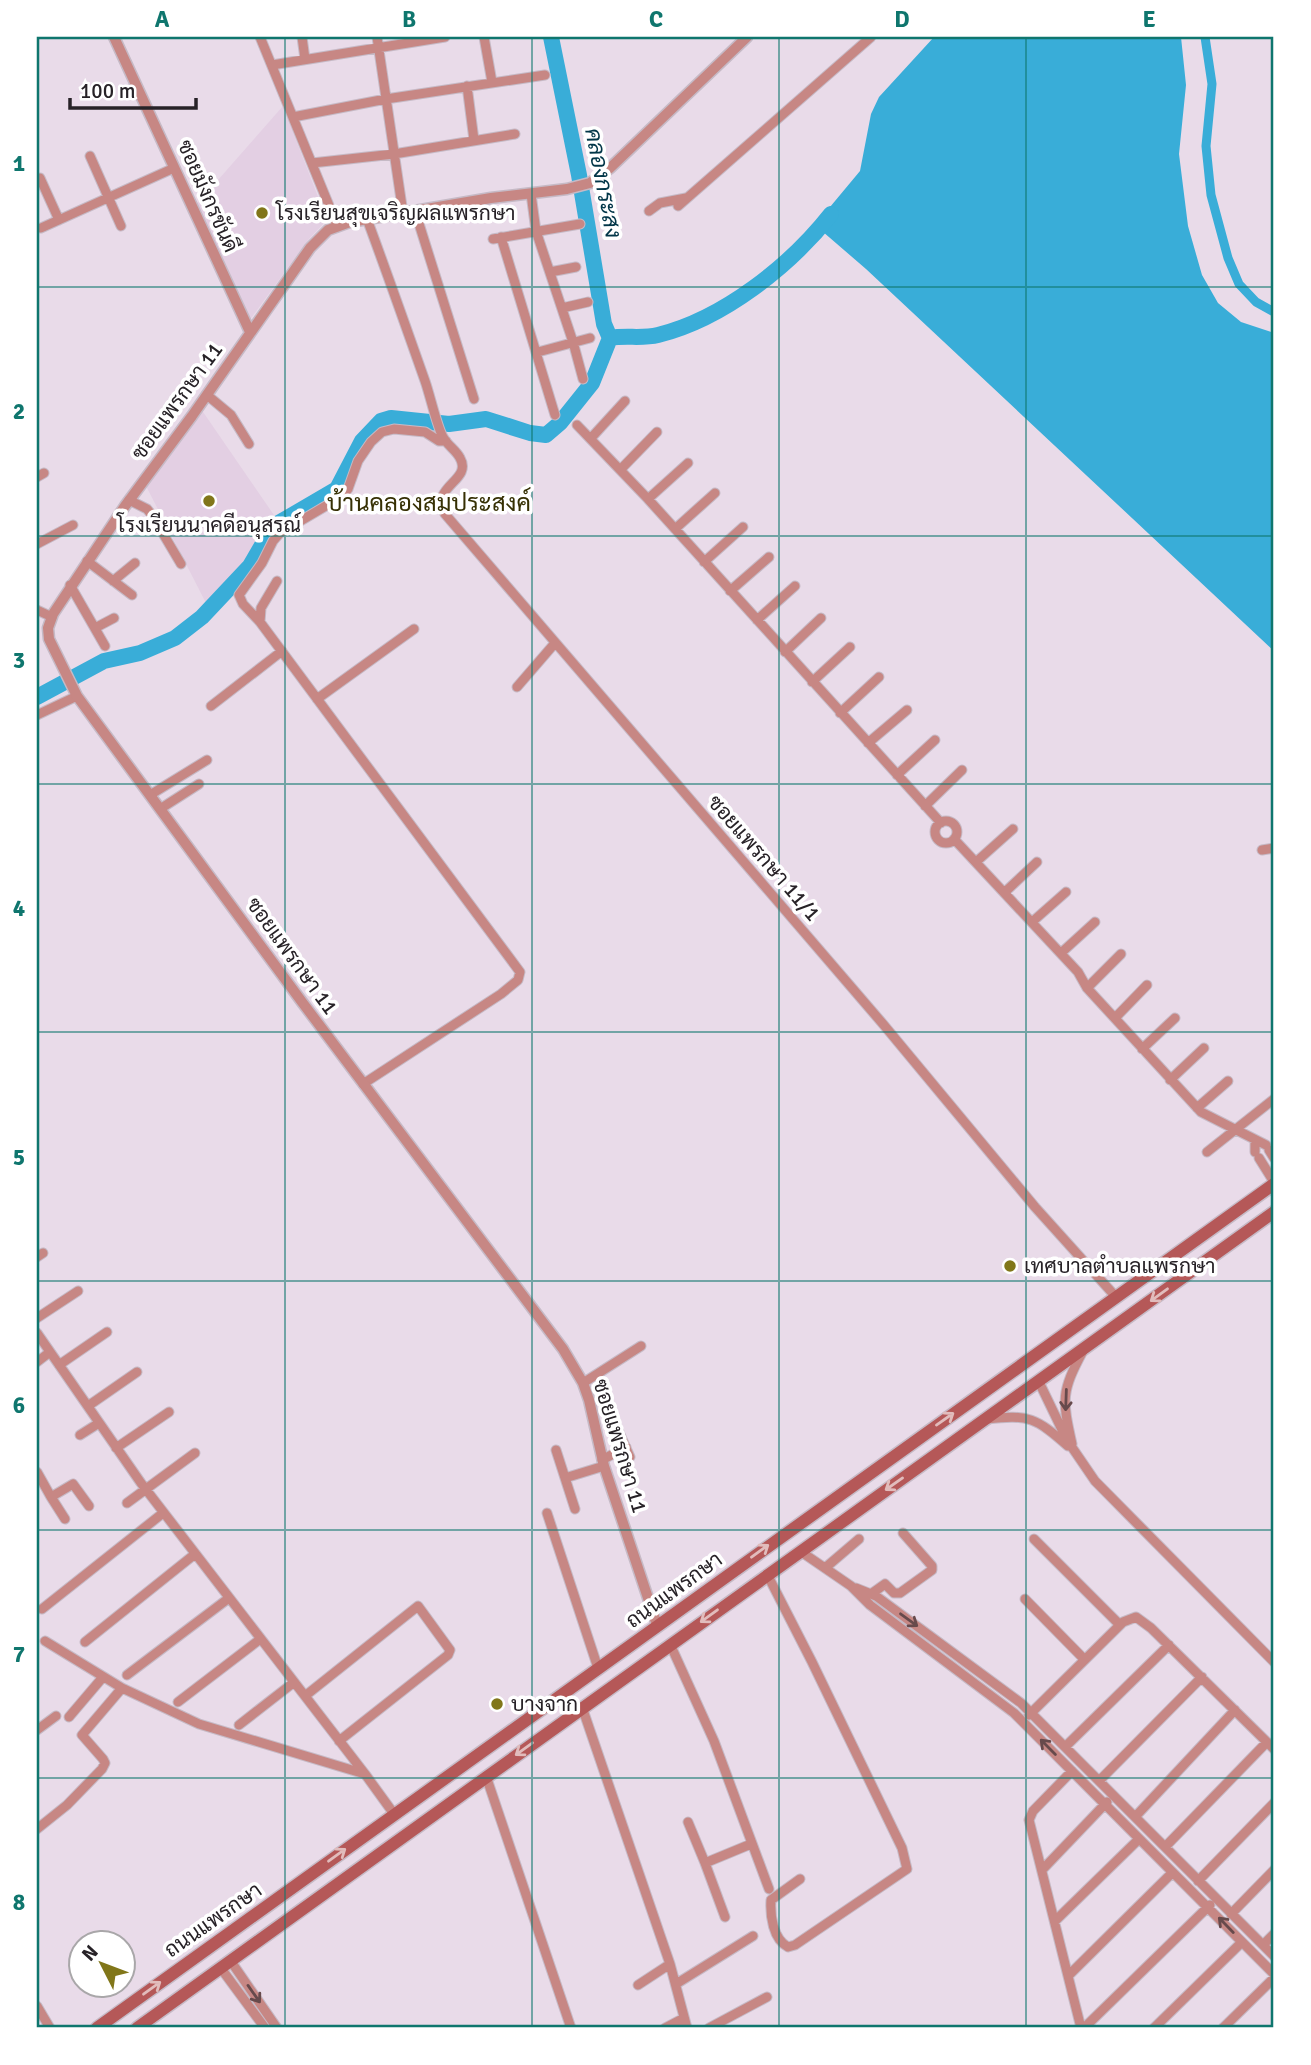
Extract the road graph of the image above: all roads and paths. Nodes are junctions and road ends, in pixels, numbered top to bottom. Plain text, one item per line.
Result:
1 (114, 37) edge
2 (260, 37) edge
3 (302, 37) edge
4 (445, 37) edge
5 (484, 37) edge
6 (747, 37) edge
7 (872, 37) edge
8 (378, 42) edge
9 (305, 59) junction
10 (272, 65) junction
11 (545, 75) dead end
12 (492, 82) junction
13 (467, 86) junction
14 (386, 99) junction
15 (293, 117) junction
16 (515, 134) dead end
17 (474, 141) junction
18 (394, 154) junction
19 (90, 156) dead end
20 (312, 163) junction
21 (174, 168) junction
22 (40, 177) dead end
23 (531, 194) junction
24 (107, 198) junction
25 (686, 198) junction
26 (678, 206) dead end
27 (415, 211) junction
28 (649, 211) dead end
29 (403, 213) junction
30 (368, 219) junction
31 (59, 220) junction
32 (580, 224) dead end
33 (337, 225) junction
34 (121, 226) dead end
35 (41, 228) dead end
36 (536, 231) junction
37 (576, 267) dead end
38 (550, 272) junction
39 (589, 302) dead end
40 (562, 308) junction
41 (250, 332) junction
42 (590, 338) dead end
43 (573, 342) junction
44 (538, 352) junction
45 (583, 379) dead end
46 (206, 395) junction
47 (474, 398) dead end
48 (625, 401) dead end
49 (555, 415) dead end
50 (577, 425) dead end
51 (657, 432) dead end
52 (592, 438) junction
53 (444, 439) junction
54 (250, 443) dead end
55 (688, 463) dead end
56 (621, 469) junction
57 (715, 494) dead end
58 (648, 499) junction
59 (129, 500) junction
60 (74, 525) dead end
61 (743, 527) dead end
62 (675, 529) junction
63 (37, 544) edge
64 (769, 557) dead end
65 (87, 561) junction
66 (135, 562) dead end
67 (704, 562) junction
68 (181, 564) dead end
69 (113, 580) junction
70 (277, 581) dead end
71 (70, 585) junction
72 (795, 586) dead end
73 (730, 591) junction
74 (132, 594) dead end
75 (37, 610) edge
76 (52, 617) junction
77 (114, 618) dead end
78 (821, 618) dead end
79 (757, 620) junction
80 (260, 622) junction
81 (95, 628) junction
82 (414, 629) dead end
83 (555, 643) junction
84 (105, 646) dead end
85 (850, 647) dead end
86 (282, 651) junction
87 (785, 652) junction
88 (879, 677) dead end
89 (812, 682) junction
90 (517, 687) dead end
91 (75, 692) junction
92 (317, 699) junction
93 (211, 706) dead end
94 (907, 710) dead end
95 (840, 713) junction
96 (37, 715) edge
97 (935, 740) dead end
98 (868, 743) junction
99 (207, 760) dead end
100 (962, 770) dead end
101 (897, 775) junction
102 (199, 784) dead end
103 (150, 795) junction
104 (925, 806) junction
105 (160, 809) junction
106 (941, 822) junction
107 (1013, 829) dead end
108 (954, 839) junction
109 (1274, 848) edge
110 (1262, 850) dead end
111 (976, 862) junction
112 (1037, 862) dead end
113 (1005, 892) junction
114 (1066, 892) dead end
115 (1032, 922) junction
116 (1095, 922) dead end
117 (1061, 953) junction
118 (1121, 954) dead end
119 (1147, 985) dead end
120 (1087, 988) junction
121 (1115, 1018) junction
122 (1175, 1018) dead end
123 (1204, 1048) dead end
124 (1142, 1049) junction
125 (1170, 1080) junction
126 (1228, 1081) dead end
127 (363, 1084) junction
128 (1274, 1099) edge
129 (1197, 1108) junction
130 (1236, 1130) junction
131 (1255, 1141) junction
132 (1270, 1151) edge
133 (1207, 1152) dead end
134 (1274, 1183) edge
135 (1274, 1212) edge
136 (78, 1292) dead end
137 (1116, 1297) junction
138 (37, 1318) edge
139 (107, 1332) dead end
140 (37, 1333) edge
141 (641, 1346) dead end
142 (1083, 1350) junction
143 (50, 1352) junction
144 (37, 1362) edge
145 (59, 1365) junction
146 (137, 1372) dead end
147 (1038, 1382) junction
148 (583, 1383) junction
149 (88, 1406) junction
150 (609, 1410) dead end
151 (169, 1412) dead end
152 (986, 1419) junction
153 (99, 1423) junction
154 (80, 1435) dead end
155 (625, 1447) junction
156 (116, 1448) junction
157 (556, 1450) dead end
158 (1074, 1452) junction
159 (195, 1454) dead end
160 (630, 1457) dead end
161 (603, 1463) junction
162 (37, 1472) edge
163 (565, 1478) junction
164 (145, 1489) junction
165 (51, 1497) junction
166 (127, 1503) dead end
167 (89, 1507) dead end
168 (575, 1509) dead end
169 (163, 1513) junction
170 (547, 1513) dead end
171 (65, 1518) dead end
172 (903, 1533) dead end
173 (859, 1539) dead end
174 (1034, 1539) dead end
175 (800, 1550) junction
176 (195, 1554) junction
177 (825, 1568) junction
178 (767, 1574) junction
179 (851, 1586) junction
180 (871, 1594) junction
181 (229, 1598) junction
182 (1025, 1598) dead end
183 (42, 1609) dead end
184 (657, 1625) junction
185 (1120, 1625) junction
186 (259, 1640) junction
187 (45, 1641) dead end
188 (85, 1642) dead end
189 (670, 1644) junction
190 (1169, 1645) junction
191 (956, 1655) junction
192 (1084, 1659) junction
193 (1274, 1662) edge
194 (949, 1664) junction
195 (598, 1668) junction
196 (127, 1675) dead end
197 (103, 1677) junction
198 (1202, 1677) junction
199 (293, 1683) junction
200 (122, 1688) junction
201 (305, 1696) junction
202 (178, 1702) dead end
203 (582, 1707) junction
204 (1235, 1710) junction
205 (1031, 1713) junction
206 (56, 1716) dead end
207 (69, 1717) dead end
208 (1022, 1721) junction
209 (239, 1725) dead end
210 (37, 1730) edge
211 (339, 1741) junction
212 (1271, 1745) edge
213 (1065, 1747) junction
214 (1072, 1771) junction
215 (365, 1774) junction
216 (486, 1776) junction
217 (1099, 1781) junction
218 (1114, 1796) junction
219 (1274, 1803) edge
220 (1105, 1805) junction
221 (394, 1814) junction
222 (1135, 1816) junction
223 (688, 1822) dead end
224 (37, 1829) edge
225 (1139, 1839) junction
226 (751, 1844) junction
227 (1165, 1847) junction
228 (705, 1863) junction
229 (1043, 1869) junction
230 (1274, 1870) edge
231 (1172, 1873) junction
232 (800, 1879) dead end
233 (1198, 1881) junction
234 (769, 1889) dead end
235 (1216, 1898) junction
236 (1208, 1907) junction
237 (1231, 1914) junction
238 (725, 1917) dead end
239 (1055, 1921) junction
240 (1274, 1934) edge
241 (753, 1936) dead end
242 (1242, 1942) junction
243 (1263, 1945) junction
244 (1274, 1956) edge
245 (225, 1964) junction
246 (670, 1964) junction
247 (1068, 1976) junction
248 (1274, 1976) edge
249 (676, 1984) junction
250 (638, 1985) dead end
251 (767, 1997) dead end
252 (37, 2006) edge
253 (684, 2018) junction
254 (50, 2028) edge
255 (97, 2028) edge
256 (137, 2028) edge
257 (265, 2028) edge
258 (277, 2028) edge
259 (571, 2028) edge
260 (665, 2028) edge
261 (687, 2028) edge
262 (709, 2028) edge
263 (1082, 2028) edge
264 (1154, 2028) edge
265 (1223, 2028) edge

1 - 21 street, ซอยมังกรขันดี
2 - 10 street
3 - 9 street
4 - 8 street
5 - 12 street
6 - 23 street
7 - 25 street
8 - 9 street
8 - 14 street
9 - 10 street
10 - 15 street
11 - 12 street
12 - 13 street
13 - 14 street
13 - 17 street
14 - 15 street
14 - 18 street
15 - 20 street
16 - 17 street
17 - 18 street
18 - 20 street
18 - 29 street
19 - 24 street
20 - 33 street
21 - 24 street
21 - 41 street, ซอยมังกรขันดี
22 - 31 street
23 - 27 street
23 - 36 street
24 - 31 street
24 - 34 street
25 - 26 street
25 - 28 street
27 - 29 street
27 - 47 street
29 - 30 street
30 - 33 street
30 - 53 street
31 - 35 street
32 - 36 street
33 - 41 street, ซอยแพรกษา 11
36 - 38 street
36 - 44 street
37 - 38 street
38 - 40 street
39 - 40 street
40 - 43 street
41 - 46 street, ซอยแพรกษา 11
42 - 43 street
43 - 44 street
43 - 45 street
44 - 49 street
46 - 54 street
46 - 59 street, ซอยแพรกษา 11
48 - 52 street
50 - 52 street
51 - 56 street
52 - 56 street
53 - 80 street
53 - 83 street, ซอยแพรกษา 11/1
55 - 58 street
56 - 58 street
57 - 62 street
58 - 62 street
59 - 65 street, ซอยแพรกษา 11
59 - 68 street
60 - 63 street
61 - 67 street
62 - 67 street
64 - 73 street
65 - 69 street
65 - 71 street, ซอยแพรกษา 11
66 - 69 street
67 - 73 street
69 - 74 street
70 - 80 street
71 - 76 street, ซอยแพรกษา 11
71 - 81 street
72 - 79 street
73 - 79 street
75 - 76 street
76 - 91 street, ซอยแพรกษา 11
77 - 81 street
78 - 87 street
79 - 87 street
80 - 86 street
81 - 84 street
82 - 92 street
83 - 90 street
83 - 137 street, ซอยแพรกษา 11/1
85 - 89 street
86 - 92 street
86 - 93 street
87 - 89 street
88 - 95 street
89 - 95 street
91 - 96 street
91 - 103 street, ซอยแพรกษา 11
92 - 127 street
94 - 98 street
95 - 98 street
97 - 101 street
98 - 101 street
99 - 103 street
100 - 104 street
101 - 104 street
102 - 105 street
103 - 105 street, ซอยแพรกษา 11
104 - 106 street
105 - 127 street, ซอยแพรกษา 11
106 - 108 street
106 - 108 street
107 - 111 street
108 - 111 street
109 - 110 street
111 - 113 street
112 - 113 street
113 - 115 street
114 - 115 street
115 - 117 street
116 - 117 street
117 - 120 street
118 - 120 street
119 - 121 street
120 - 121 street
121 - 124 street
122 - 124 street
123 - 125 street
124 - 125 street
125 - 129 street
126 - 129 street
127 - 148 street, ซอยแพรกษา 11
128 - 130 street
129 - 130 street
130 - 131 street
130 - 133 street
131 - 132 street
131 - 134 street
134 - 137 main road, ถนนแพรกษา
135 -> 142 main road, ถนนแพรกษา
136 - 138 street
184 -> 137 main road, ถนนแพรกษา
139 - 145 street
140 - 143 street
141 - 148 street
142 - 147 main road, ถนนแพรกษา
142 -> 158 street
143 - 144 street
143 - 145 street
145 - 149 street
146 - 149 street
147 - 152 main road, ถนนแพรกษา
147 - 158 street
148 - 161 street, ซอยแพรกษา 11
149 - 153 street
150 - 155 street
151 - 156 street
152 - 158 street
152 -> 175 main road, ถนนแพรกษา
153 - 154 street
153 - 156 street
155 - 160 street
155 - 161 street
156 - 164 street
157 - 163 street
158 - 193 street
159 - 164 street
161 - 163 street
161 - 184 street, ซอยแพรกษา 11
162 - 165 street
163 - 168 street
164 - 166 street
164 - 169 street
165 - 167 street
165 - 171 street
169 - 176 street
169 - 183 street
170 - 195 street
172 - 180 street
173 - 177 street
174 - 185 street
175 - 177 street
175 - 178 main road, ถนนแพรกษา
176 - 181 street
176 - 188 street
177 - 179 street
178 -> 189 main road, ถนนแพรกษา
178 - 232 street
179 - 180 street
179 - 194 street
180 -> 191 street
181 - 186 street
181 - 196 street
182 - 192 street
184 - 195 main road, ถนนแพรกษา
185 - 190 street
185 - 192 street
186 - 199 street
186 - 202 street
187 - 197 street
189 - 203 main road, ถนนแพรกษา
189 - 226 street
190 - 198 street
190 - 213 street
191 - 194 street
191 - 205 street
192 - 205 street
194 - 208 street
195 - 221 main road, ถนนแพรกษา
197 - 200 street
197 - 207 street
198 - 204 street
198 - 217 street
199 - 201 street
199 - 209 street
200 - 215 street
200 - 224 street
201 - 211 street
201 - 211 street
203 -> 216 main road, ถนนแพรกษา
203 - 246 street
204 - 212 street
204 - 222 street
205 - 208 street
205 - 213 street
206 - 210 street
214 -> 208 street
211 - 215 street
212 - 227 street
213 - 217 street
214 - 220 street
214 - 229 street
215 - 221 street
216 - 245 main road, ถนนแพรกษา
216 - 259 street
217 - 218 street
218 - 220 street
218 - 222 street
219 - 233 street
220 - 225 street
220 - 229 street
255 -> 221 main road, ถนนแพรกษา
222 - 227 street
223 - 228 street
225 - 231 street
225 - 239 street
226 - 228 street
226 - 234 street
227 - 233 street
228 - 238 street
229 - 239 street
230 - 237 street
231 - 236 street
231 - 247 street
233 - 235 street
235 - 236 street
235 - 237 street
242 -> 236 street
236 - 263 street
237 - 243 street
239 - 247 street
240 - 243 street
241 - 249 street
242 - 248 street
242 - 264 street
243 - 244 street
245 - 256 main road, ถนนแพรกษา
245 - 257 street
245 -> 258 street
246 - 249 street
246 - 250 street
247 - 263 street
248 - 265 street
249 - 253 street
251 - 262 street
252 - 254 street
253 - 260 street
253 - 261 street

